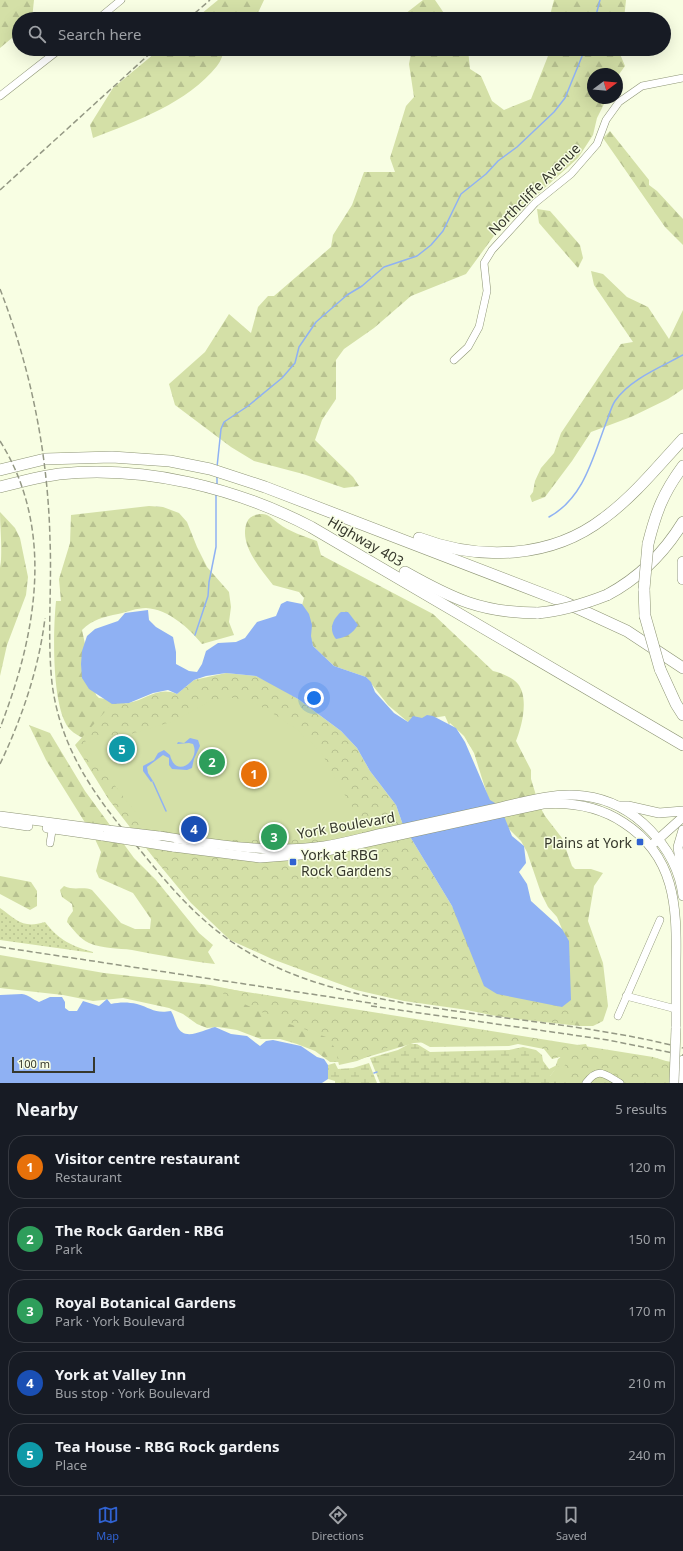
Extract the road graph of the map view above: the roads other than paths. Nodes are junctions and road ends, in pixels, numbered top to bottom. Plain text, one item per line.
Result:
1 (121, 0) edge
2 (106, 12) edge
3 (51, 56) edge
4 (683, 78) edge
5 (0, 96) edge
6 (454, 360) dead end
7 (683, 439) edge
8 (683, 466) edge
9 (0, 470) edge
10 (265, 486) junction
11 (0, 487) edge
12 (683, 522) edge
13 (311, 527) junction
14 (683, 562) edge
15 (683, 579) edge
16 (683, 668) edge
17 (683, 715) edge
18 (683, 745) edge
19 (543, 801) junction
20 (618, 806) junction
21 (683, 811) edge
22 (0, 816) edge
23 (683, 817) edge
24 (0, 822) edge
25 (53, 826) junction
26 (683, 830) edge
27 (106, 833) junction
28 (659, 839) junction
29 (369, 840) junction
30 (50, 843) dead end
31 (650, 846) junction
32 (682, 892) edge
33 (660, 920) dead end
34 (626, 996) junction
35 (676, 1009) junction
36 (618, 1016) dead end
37 (683, 1060) edge
38 (586, 1083) edge
39 (620, 1083) edge
40 (674, 1083) edge
41 (682, 1083) edge

1 - 2 street
3 - 5 street
4 - 6 street, Northcliffe Avenue
7 - 10 highway
8 - 17 highway, bridge
9 - 10 highway, Highway 403
10 - 16 highway, Highway 403
11 - 13 highway, Highway 403
12 - 13 highway, bridge
13 - 18 highway, Highway 403
14 - 15 highway
19 - 20 main road, York Boulevard
19 - 29 main road, York Boulevard
19 - 31 main road, York Boulevard
20 - 21 main road
20 - 28 main road, York Boulevard
22 - 25 main road, York Boulevard
23 - 28 main road
24 - 25 main road, York Boulevard
25 - 27 main road, York Boulevard
25 - 30 street
26 - 32 main road
27 - 29 main road, York Boulevard, bridge
27 - 29 main road, York Boulevard, bridge
28 - 31 main road
28 - 32 main road, York Boulevard
31 - 35 main road, York Boulevard
33 - 34 street
34 - 35 street
34 - 36 street
35 - 40 main road, York Boulevard, bridge
37 - 41 main road
38 - 39 street

